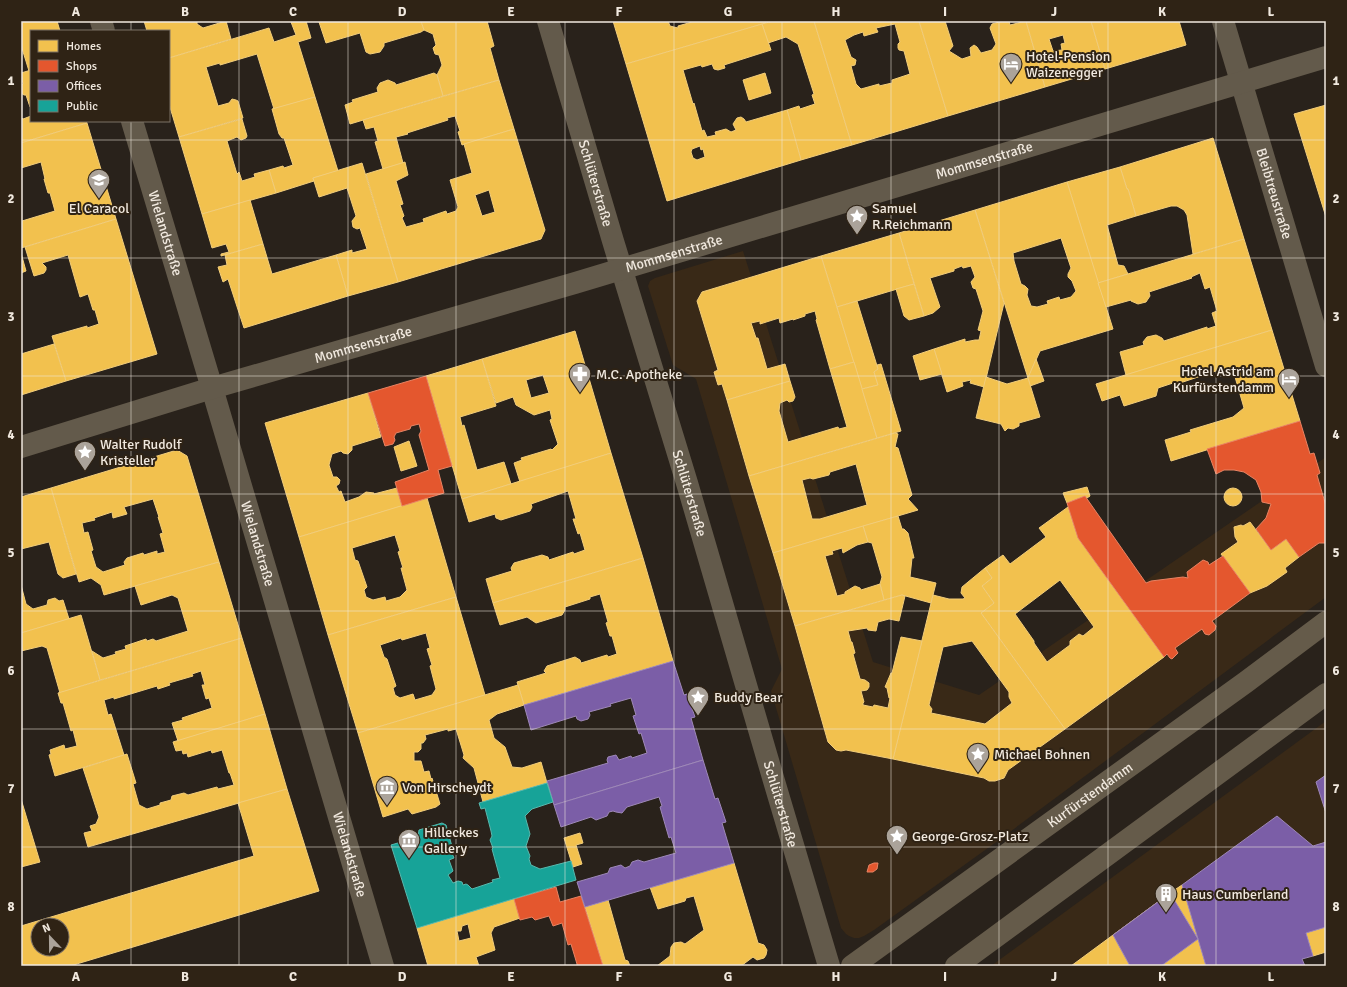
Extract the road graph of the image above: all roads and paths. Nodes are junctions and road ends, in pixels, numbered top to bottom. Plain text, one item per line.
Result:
1 (548, 21) edge
2 (1222, 21) edge
3 (1326, 57) edge
4 (1241, 83) junction
5 (132, 122) edge
6 (621, 269) junction
7 (1326, 366) edge
8 (212, 388) junction
9 (21, 447) edge
10 (1326, 622) edge
11 (1326, 694) edge
12 (383, 966) edge
13 (829, 966) edge
14 (852, 966) edge
15 (956, 966) edge

1 - 6 street, Schlüterstraße
2 - 4 street, Bleibtreustraße
3 - 4 street, Mommsenstraße
4 - 6 street, Mommsenstraße
4 - 7 street, Bleibtreustraße
5 - 8 street, Wielandstraße
6 - 8 street, Mommsenstraße
6 - 13 street, Schlüterstraße
8 - 9 street, Mommsenstraße
8 - 12 street, Wielandstraße
10 - 14 main road, Kurfürstendamm
11 - 15 main road

